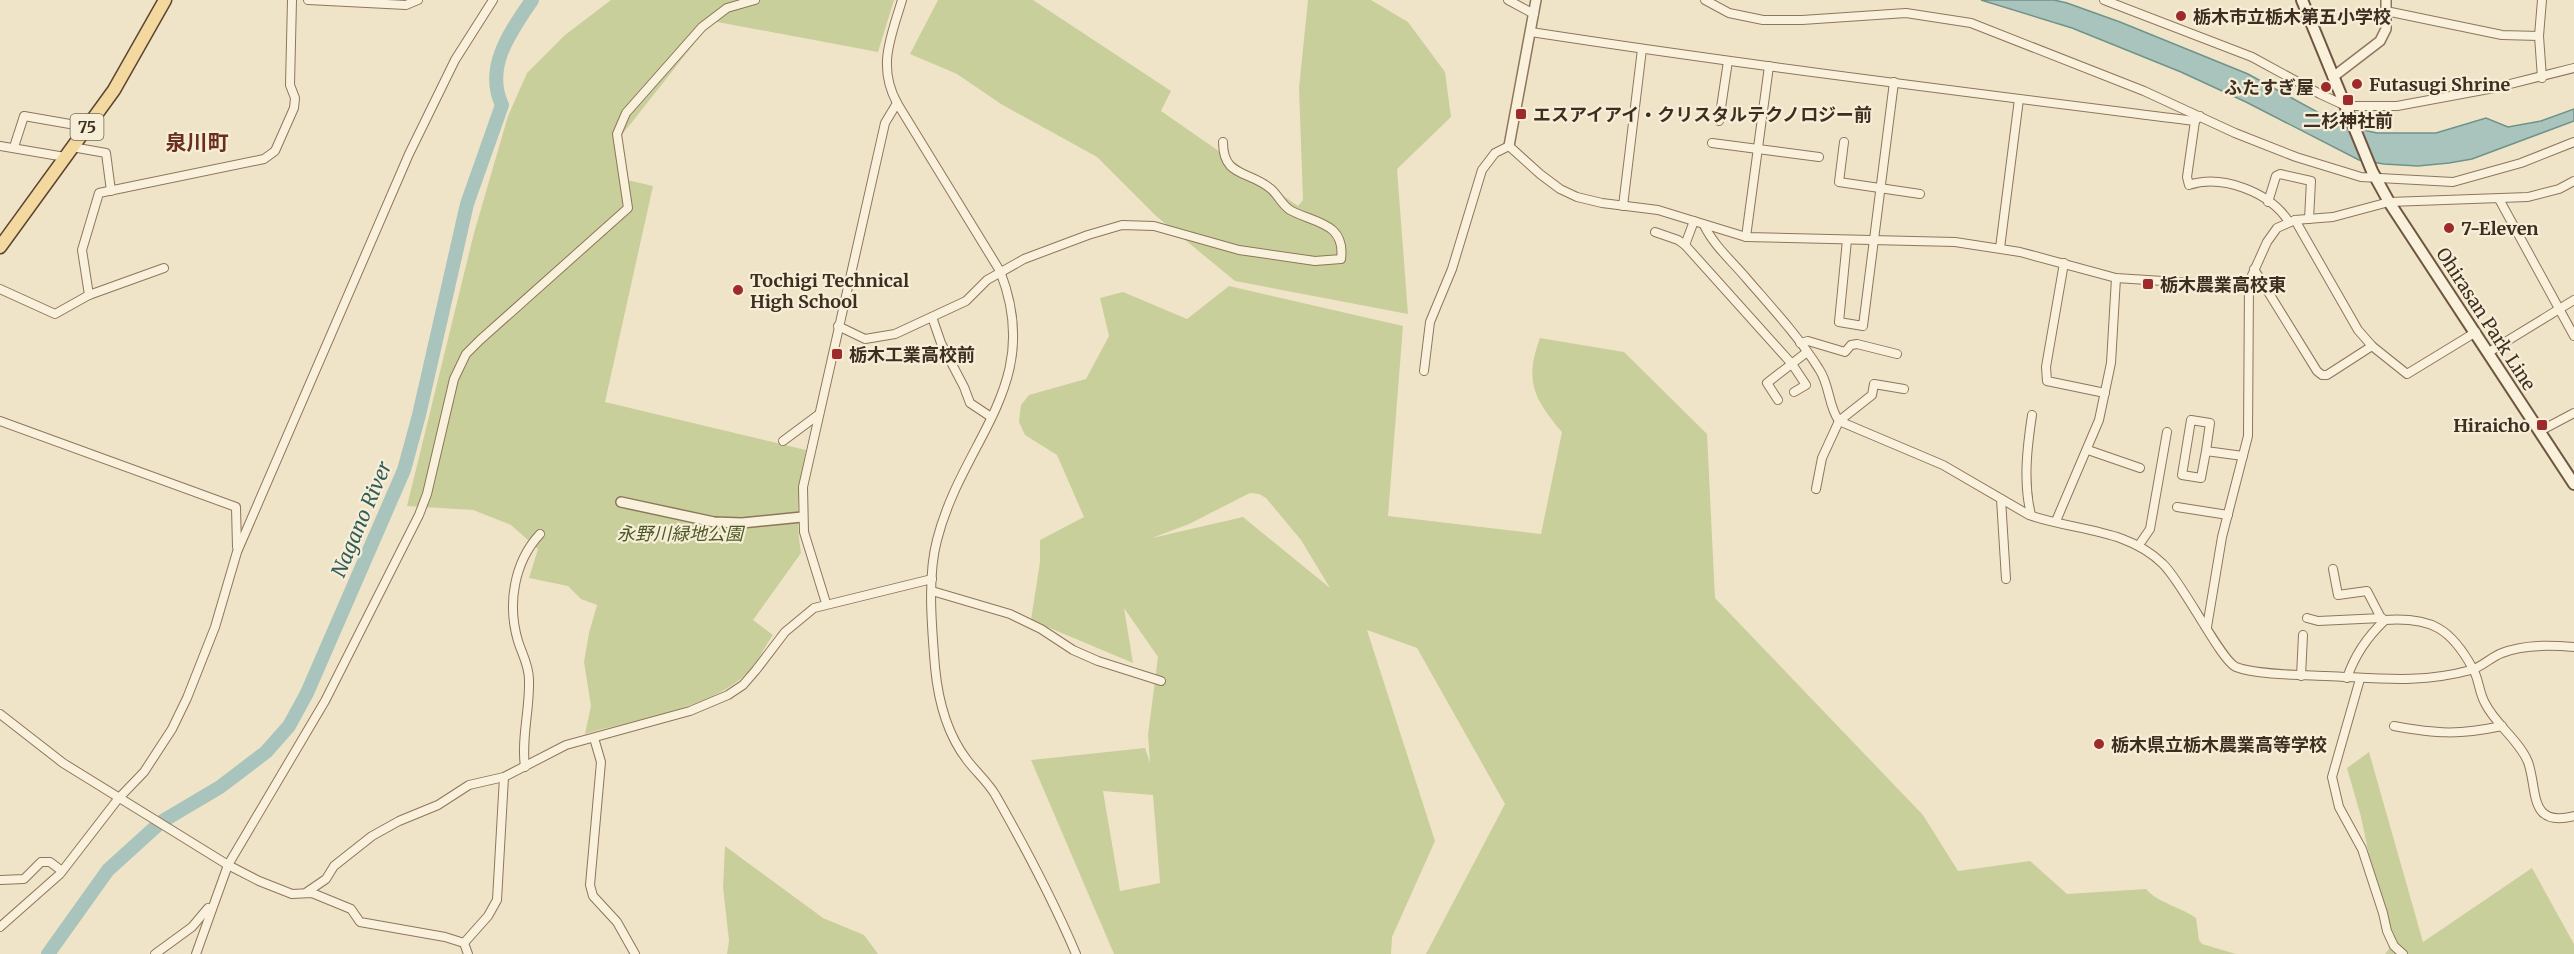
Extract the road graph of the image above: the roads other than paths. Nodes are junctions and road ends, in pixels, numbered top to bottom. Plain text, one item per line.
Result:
1 (165, 0) edge
2 (292, 0) edge
3 (308, 0) edge
4 (418, 0) edge
5 (493, 0) edge
6 (755, 0) edge
7 (902, 0) edge
8 (1509, 0) edge
9 (1536, 0) edge
10 (1705, 0) edge
11 (2104, 0) edge
12 (2302, 0) edge
13 (2386, 0) edge
14 (2542, 0) edge
15 (2386, 11) junction
16 (1534, 14) junction
17 (1531, 32) junction
18 (2538, 36) junction
19 (1642, 49) junction
20 (1728, 61) junction
21 (1769, 66) junction
22 (2574, 68) edge
23 (2333, 76) junction
24 (2542, 78) junction
25 (1894, 82) junction
26 (2019, 99) junction
27 (897, 103) junction
28 (2347, 109) junction
29 (2197, 118) junction
30 (1719, 121) dead end
31 (87, 127) junction
32 (1223, 142) dead end
33 (1844, 142) dead end
34 (2574, 142) edge
35 (1712, 144) dead end
36 (0, 146) edge
37 (1509, 146) junction
38 (14, 147) junction
39 (1757, 149) junction
40 (69, 152) junction
41 (1819, 157) dead end
42 (2374, 174) junction
43 (2574, 182) edge
44 (1880, 188) junction
45 (111, 191) junction
46 (1920, 194) dead end
47 (2499, 199) junction
48 (2268, 202) junction
49 (2389, 202) junction
50 (1623, 206) junction
51 (2309, 219) junction
52 (1694, 221) junction
53 (2292, 221) junction
54 (1704, 225) junction
55 (1655, 232) dead end
56 (1746, 237) junction
57 (1847, 240) junction
58 (1872, 240) junction
59 (1685, 245) junction
60 (0, 247) edge
61 (2000, 248) junction
62 (2064, 263) junction
63 (164, 268) dead end
64 (2254, 269) junction
65 (1000, 271) junction
66 (2116, 278) junction
67 (2249, 282) junction
68 (0, 289) edge
69 (89, 295) junction
70 (2574, 300) edge
71 (2559, 309) junction
72 (932, 317) junction
73 (838, 326) junction
74 (2475, 332) junction
75 (2574, 336) edge
76 (1800, 343) junction
77 (2373, 346) junction
78 (1807, 352) junction
79 (2488, 352) junction
80 (1897, 354) dead end
81 (1792, 364) junction
82 (1424, 371) dead end
83 (1904, 389) dead end
84 (1794, 392) dead end
85 (2105, 393) junction
86 (1779, 400) dead end
87 (2574, 413) edge
88 (818, 414) junction
89 (2032, 415) dead end
90 (991, 417) junction
91 (0, 421) edge
92 (1839, 421) junction
93 (2167, 432) dead end
94 (2540, 432) junction
95 (783, 441) dead end
96 (2088, 450) junction
97 (2206, 451) junction
98 (2243, 456) junction
99 (2140, 468) dead end
100 (2574, 484) edge
101 (1816, 489) dead end
102 (2001, 499) junction
103 (621, 501) dead end
104 (2177, 507) dead end
105 (2031, 515) junction
106 (2228, 515) junction
107 (802, 517) junction
108 (2055, 521) junction
109 (540, 534) dead end
110 (2139, 545) junction
111 (237, 552) junction
112 (2333, 569) dead end
113 (932, 579) junction
114 (2006, 579) dead end
115 (932, 591) junction
116 (826, 603) junction
117 (2307, 618) dead end
118 (2383, 618) junction
119 (2207, 627) junction
120 (2303, 635) dead end
121 (2574, 647) edge
122 (2474, 669) junction
123 (2301, 675) junction
124 (2347, 678) junction
125 (2360, 679) junction
126 (1161, 681) dead end
127 (0, 714) edge
128 (2394, 726) dead end
129 (2502, 726) junction
130 (594, 738) junction
131 (525, 767) junction
132 (504, 777) junction
133 (118, 799) junction
134 (2574, 816) edge
135 (228, 865) junction
136 (62, 871) junction
137 (0, 880) edge
138 (307, 892) junction
139 (213, 903) junction
140 (0, 927) edge
141 (464, 943) junction
142 (155, 954) edge
143 (196, 954) edge
144 (468, 954) edge
145 (635, 954) edge
146 (1076, 954) edge
147 (2403, 954) edge

1 - 31 main road, 75
2 - 45 street
3 - 4 street
5 - 111 street
6 - 135 street
7 - 27 street
8 - 16 street
9 - 16 street
10 - 29 street
11 - 28 street
12 - 23 main road
13 - 15 street
14 - 18 street
15 - 18 street
15 - 23 street
16 - 17 street
17 - 19 street
17 - 37 street
18 - 24 street
19 - 20 street
19 - 50 street
20 - 21 street
20 - 30 street
21 - 25 street
21 - 39 street
22 - 24 street
23 - 28 main road
24 - 28 street
25 - 26 street
25 - 44 street
26 - 29 street
26 - 61 street
27 - 65 street
27 - 73 street
28 - 42 main road, Ohirasan Park Line
29 - 42 street
29 - 48 street
31 - 38 street
31 - 40 main road, 75
32 - 65 street
33 - 44 street
34 - 42 street
35 - 39 street
36 - 38 street
37 - 50 street
37 - 82 street
38 - 40 street
39 - 41 street
39 - 56 street
40 - 45 street
40 - 60 main road, 75
42 - 49 main road, Ohirasan Park Line
43 - 47 street
44 - 46 street
44 - 58 street
45 - 69 street
47 - 49 street
47 - 71 street
48 - 51 street
48 - 53 street
49 - 51 street
49 - 74 main road, Ohirasan Park Line
50 - 52 street
51 - 53 street
52 - 54 street
52 - 59 street
53 - 64 street
53 - 77 street
54 - 56 street
54 - 76 street
55 - 59 street
56 - 57 street
57 - 58 street
57 - 58 street
58 - 61 street
59 - 81 street
61 - 62 street
62 - 66 street
62 - 85 street
63 - 69 street
64 - 67 street
64 - 77 street
65 - 72 street
65 - 90 street
66 - 67 street
66 - 85 street
67 - 98 street
68 - 69 street
70 - 71 street
71 - 75 street
71 - 79 street
72 - 73 street
72 - 90 street
73 - 88 street
74 - 77 street
74 - 79 main road, Ohirasan Park Line
76 - 78 street
76 - 80 street
78 - 81 street
78 - 92 street
79 - 94 main road, Ohirasan Park Line
81 - 84 street
81 - 86 street
83 - 92 street
85 - 96 street
87 - 94 street
88 - 95 street
88 - 107 street
89 - 105 street
90 - 113 street
91 - 111 street
92 - 101 street
92 - 102 street
93 - 110 street
94 - 100 main road, Ohirasan Park Line
96 - 99 street
96 - 108 street
97 - 97 street
97 - 98 street
98 - 106 street
102 - 105 street
102 - 114 street
103 - 107 street
104 - 106 street
105 - 108 street
106 - 119 street
107 - 116 street
108 - 110 street
109 - 131 street
110 - 119 street
111 - 133 street
112 - 118 street
113 - 115 street
113 - 116 street
115 - 126 street
115 - 146 street
116 - 130 street
117 - 118 street
118 - 122 street
118 - 124 street
119 - 123 street
120 - 123 street
121 - 122 street
122 - 125 street
122 - 129 street
123 - 124 street
124 - 125 street
125 - 147 street
127 - 133 street
128 - 129 street
129 - 134 street
130 - 131 street
130 - 145 street
131 - 132 street
132 - 138 street
132 - 141 street
133 - 135 street
133 - 136 street
135 - 138 street
135 - 139 street
136 - 137 street
136 - 140 street
138 - 141 street
139 - 142 street
139 - 143 street
141 - 144 street

